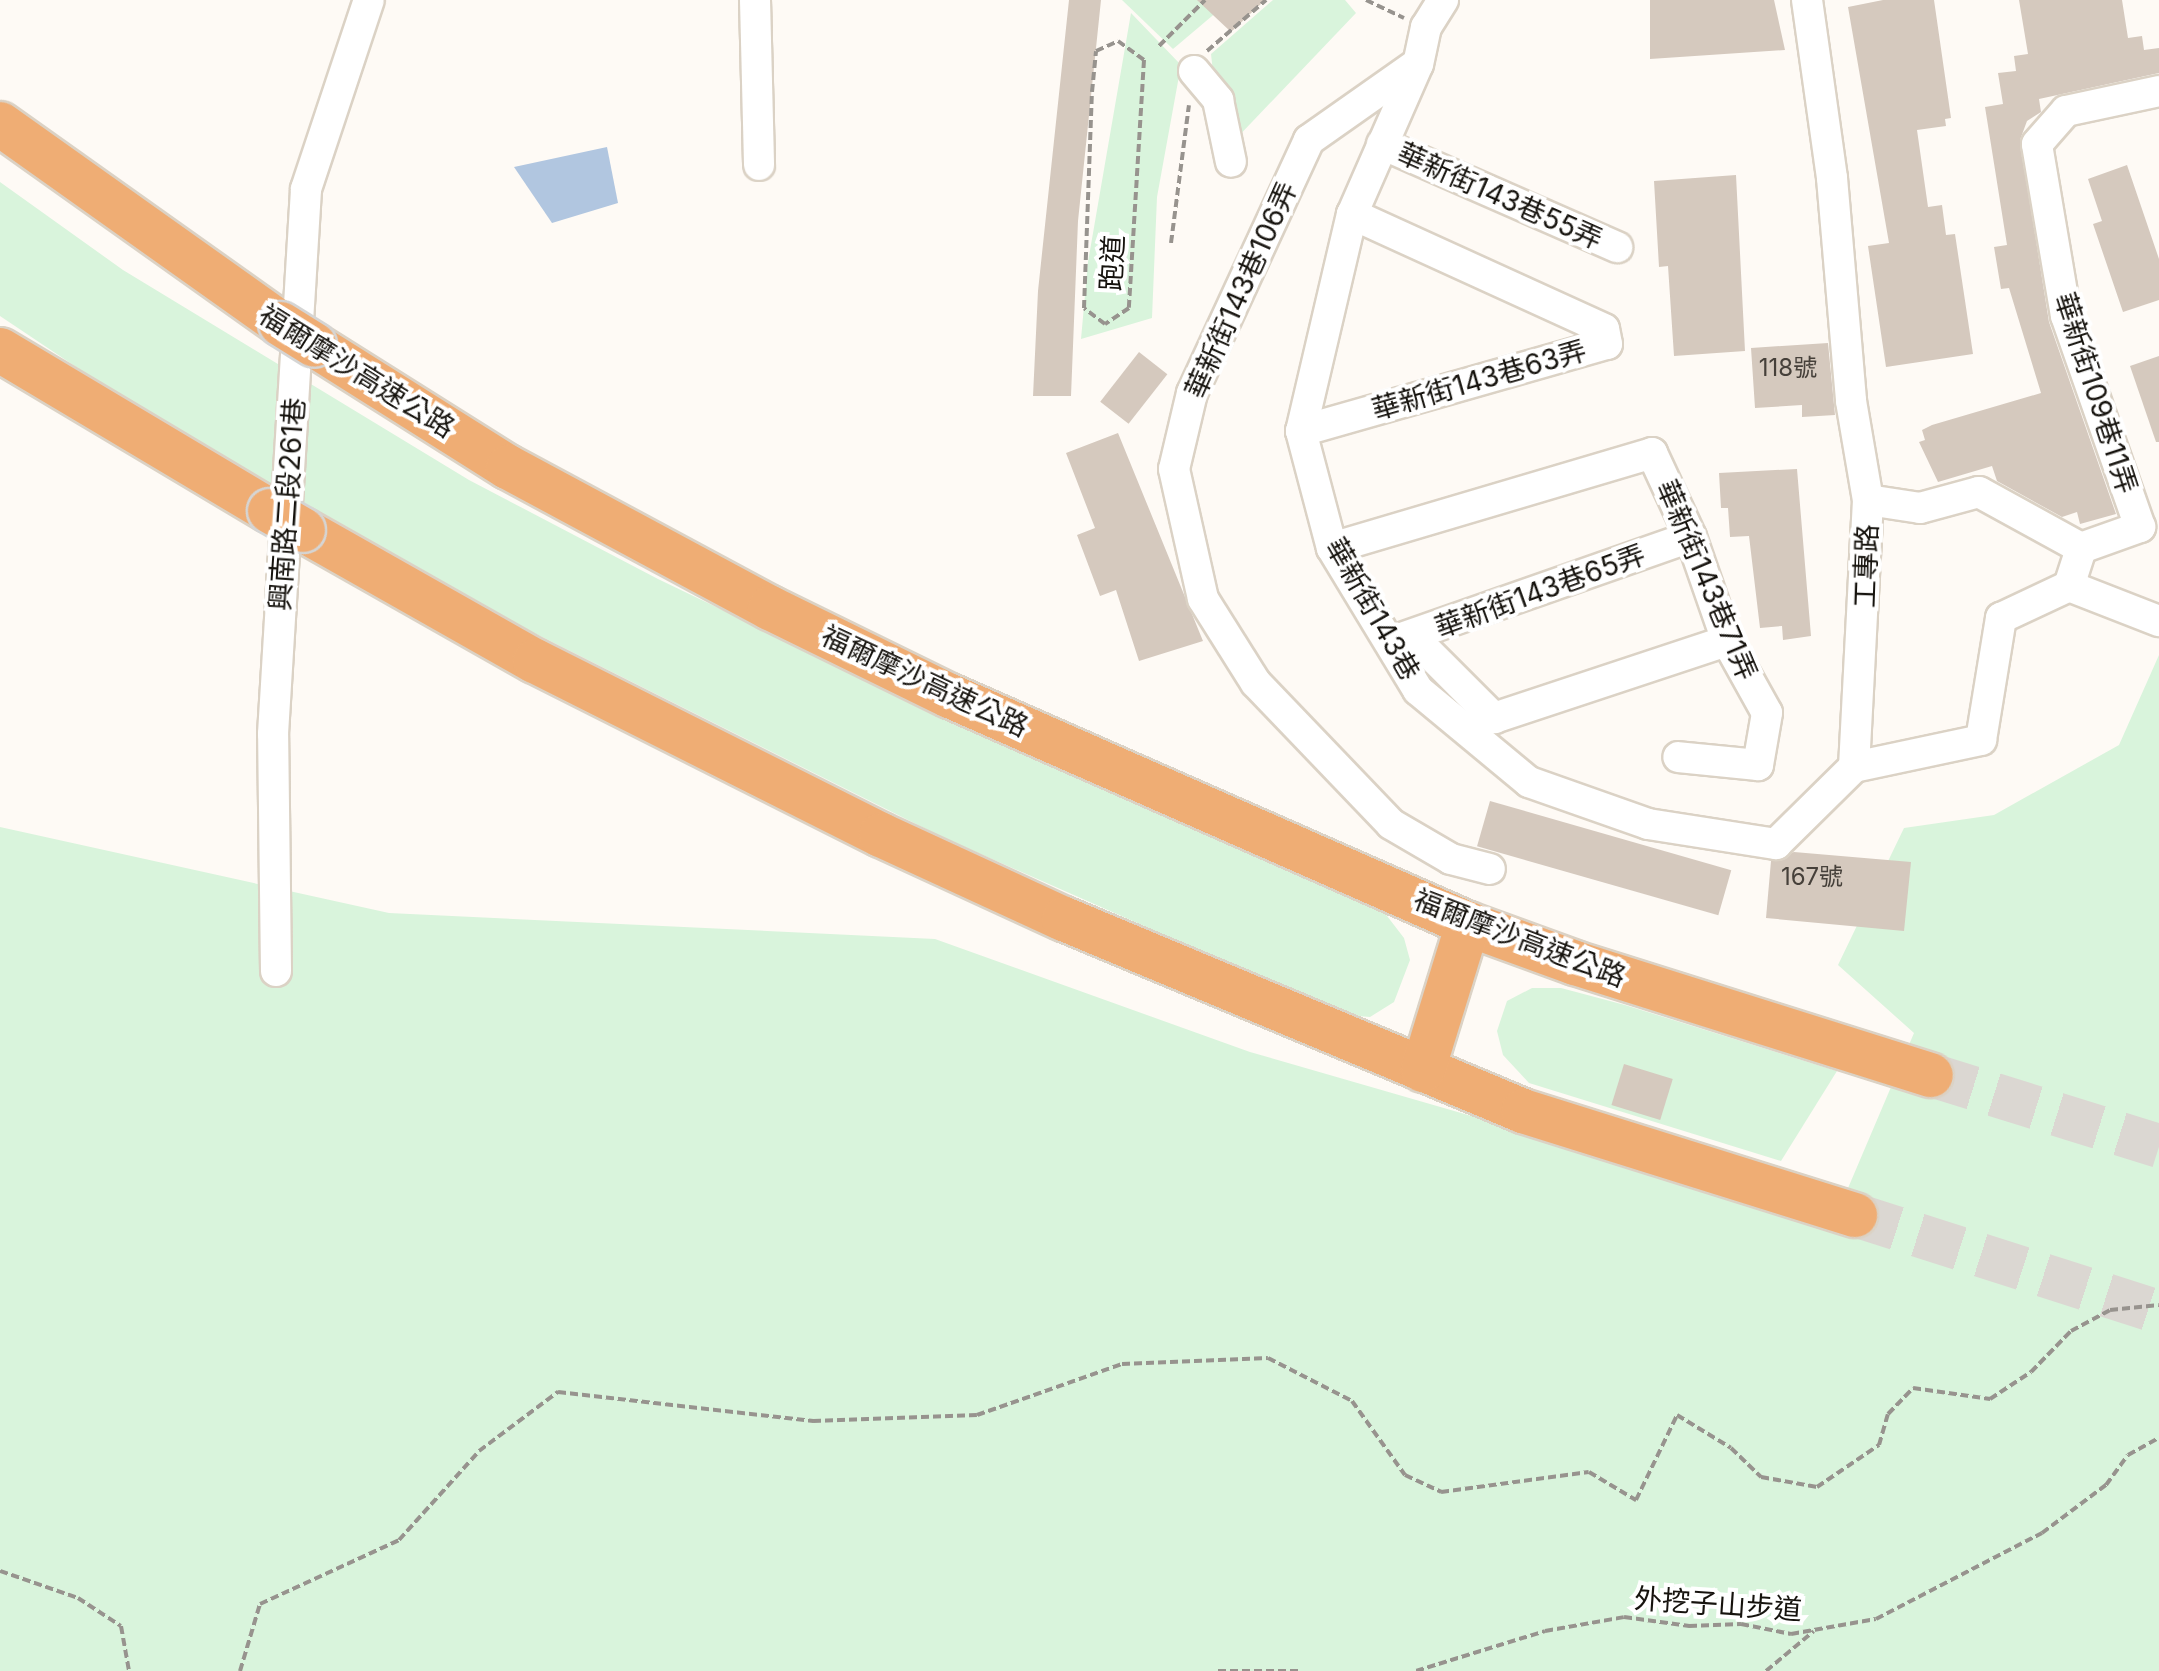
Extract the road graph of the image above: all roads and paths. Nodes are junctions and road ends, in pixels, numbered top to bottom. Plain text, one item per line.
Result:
1 (369, 0) edge
2 (755, 0) edge
3 (1205, 0) edge
4 (1366, 0) edge
5 (1443, 0) edge
6 (1807, 0) edge
7 (1426, 27) junction
8 (1118, 41) joint
9 (1159, 46) dead end
10 (1418, 64) junction
11 (1194, 71) dead end
12 (2159, 91) edge
13 (0, 124) edge
14 (1382, 144) junction
15 (1231, 162) dead end
16 (759, 165) dead end
17 (1352, 214) junction
18 (1617, 247) dead end
19 (0, 350) edge
20 (1301, 431) junction
21 (1868, 500) junction
22 (1691, 537) junction
23 (1332, 548) junction
24 (2081, 548) junction
25 (2069, 586) junction
26 (2159, 621) edge
27 (1401, 638) junction
28 (1727, 641) junction
29 (1678, 757) dead end
30 (1854, 767) junction
31 (1490, 869) dead end
32 (1468, 924) junction
33 (276, 971) dead end
34 (1423, 1070) junction
35 (1931, 1075) tunnel mouth
36 (1855, 1215) tunnel mouth
37 (2159, 1305) edge
38 (2159, 1438) edge
39 (0, 1571) edge
40 (1816, 1629) junction
41 (129, 1671) edge
42 (240, 1671) edge
43 (1218, 1671) edge
44 (1298, 1671) edge
45 (1416, 1671) edge
46 (1766, 1671) edge

1 - 33 street, 興南路二段261巷
2 - 16 street
3 - 9 path
4 - 7 path
5 - 7 street, 華新街143巷
6 - 21 street, 工專路
7 - 10 street, 華新街143巷
8 - 8 path, 跑道
10 - 14 street, 華新街143巷
10 - 31 street, 華新街143巷106弄
11 - 15 street
12 - 24 street, 華新街109巷11弄
13 - 32 highway, 福爾摩沙高速公路
14 - 17 street, 華新街143巷
14 - 18 street, 華新街143巷55弄
17 - 20 street, 華新街143巷
17 - 20 street, 華新街143巷63弄
19 - 34 highway
20 - 23 street, 華新街143巷
21 - 24 street
21 - 30 street, 工專路
22 - 23 street, 華新街143巷71弄
22 - 27 street, 華新街143巷65弄
22 - 28 street, 華新街143巷71弄
23 - 27 street, 華新街143巷
24 - 25 street
25 - 26 street
25 - 30 street
27 - 28 street
27 - 30 street, 華新街143巷
28 - 29 street, 華新街143巷71弄
32 - 34 highway
32 - 35 highway, 福爾摩沙高速公路
34 - 36 highway
37 - 42 path
38 - 40 path, 外挖子山步道
39 - 41 path
40 - 45 path, 外挖子山步道
40 - 46 path
43 - 44 path

